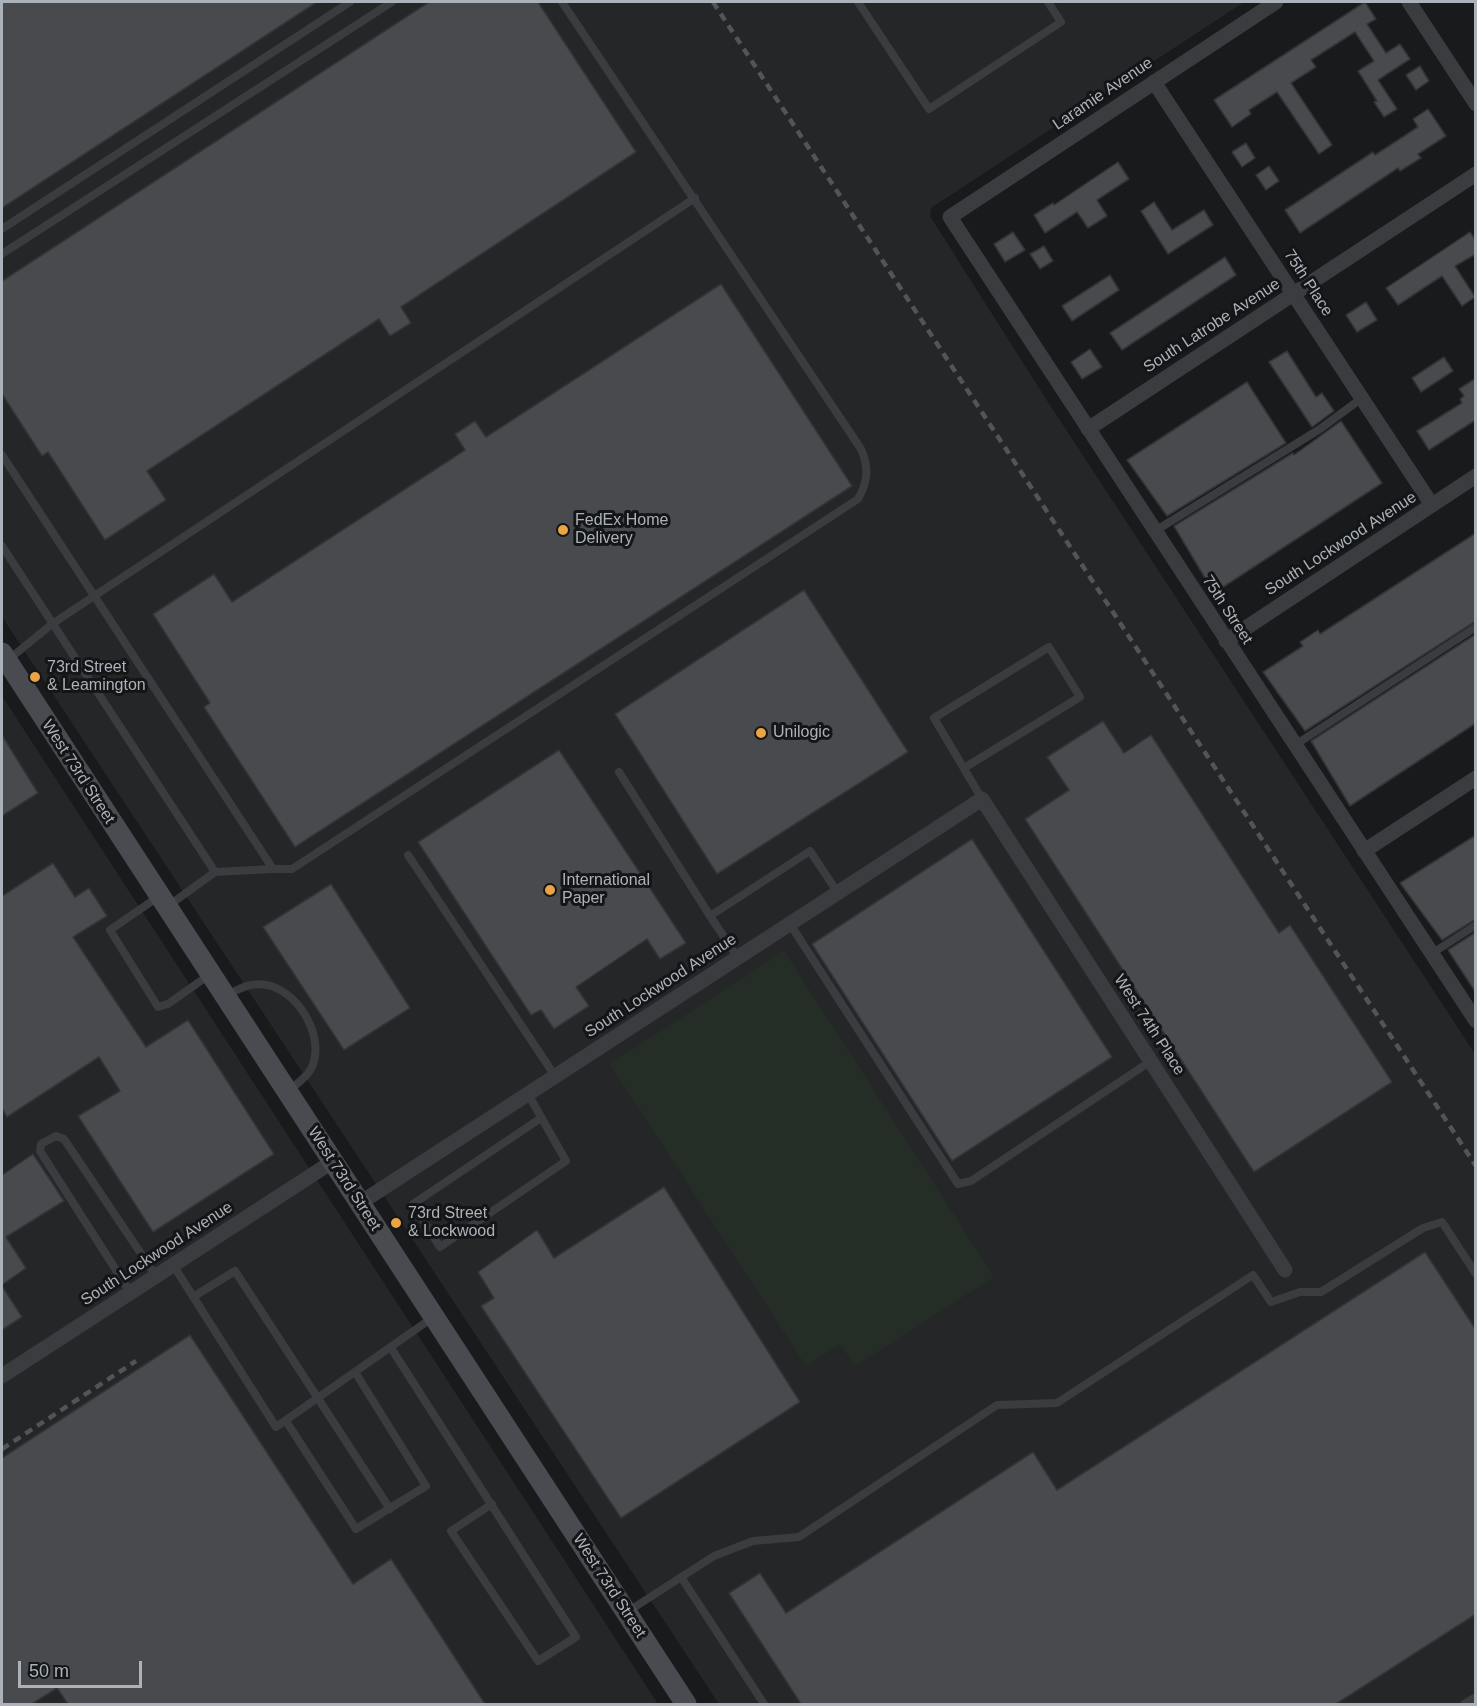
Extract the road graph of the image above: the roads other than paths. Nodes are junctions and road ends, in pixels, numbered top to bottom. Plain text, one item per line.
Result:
1 (351, 2) edge
2 (392, 2) edge
3 (562, 2) edge
4 (858, 2) edge
5 (1048, 2) edge
6 (1276, 2) edge
7 (1409, 2) edge
8 (1154, 82) junction
9 (1476, 104) edge
10 (1476, 174) edge
11 (694, 198) junction
12 (950, 217) joint
13 (2, 229) edge
14 (2, 254) edge
15 (1294, 294) junction
16 (1362, 398) junction
17 (1088, 429) junction
18 (2, 455) edge
19 (1476, 476) edge
20 (1432, 505) junction
21 (1155, 531) junction
22 (2, 546) edge
23 (94, 596) junction
24 (52, 624) junction
25 (1476, 627) edge
26 (1226, 641) junction
27 (4, 657) edge
28 (1295, 746) junction
29 (964, 768) junction
30 (619, 772) dead end
31 (1476, 778) edge
32 (982, 799) junction
33 (1364, 851) junction
34 (408, 855) dead end
35 (273, 869) junction
36 (215, 872) junction
37 (838, 893) junction
38 (163, 902) junction
39 (711, 916) junction
40 (790, 924) junction
41 (1476, 925) edge
42 (1431, 954) junction
43 (738, 958) junction
44 (210, 974) junction
45 (225, 997) junction
46 (1476, 1021) edge
47 (1151, 1061) junction
48 (555, 1076) junction
49 (287, 1091) junction
50 (528, 1094) junction
51 (541, 1118) junction
52 (332, 1162) junction
53 (360, 1203) junction
54 (172, 1265) junction
55 (1285, 1270) dead end
56 (1476, 1274) edge
57 (156, 1276) junction
58 (130, 1292) junction
59 (193, 1297) junction
60 (434, 1318) junction
61 (391, 1348) junction
62 (355, 1372) junction
63 (2, 1376) edge
64 (317, 1399) junction
65 (286, 1420) junction
66 (492, 1504) junction
67 (390, 1509) junction
68 (681, 1577) junction
69 (626, 1613) junction
70 (1476, 1697) edge
71 (686, 1704) edge
72 (764, 1704) edge
73 (1464, 1704) edge

1 - 13 lane
2 - 14 lane
3 - 11 lane
4 - 5 lane
6 - 8 street, Laramie Avenue
7 - 9 street
8 - 12 street, Laramie Avenue
8 - 15 street, 75th Place
10 - 15 street, South Latrobe Avenue
11 - 23 lane
11 - 35 lane
12 - 17 street, 75th Street
15 - 16 street, 75th Place
15 - 17 street, South Latrobe Avenue
16 - 20 street, 75th Place
16 - 21 lane
17 - 21 street, 75th Street
18 - 23 lane
19 - 20 street, South Lockwood Avenue
20 - 26 street, South Lockwood Avenue
21 - 26 street, 75th Street
22 - 24 lane
23 - 24 lane
23 - 35 lane
24 - 27 lane
24 - 36 lane
25 - 28 lane
26 - 28 street, 75th Street
27 - 38 street, West 73rd Street
28 - 33 street, 75th Street
29 - 29 lane
29 - 32 lane
30 - 39 lane
31 - 33 street
32 - 37 street, South Lockwood Avenue
32 - 47 street, West 74th Place
33 - 42 street, 75th Street
34 - 48 lane
35 - 36 lane
36 - 38 lane
37 - 39 lane
37 - 40 street, South Lockwood Avenue
38 - 44 street, West 73rd Street
38 - 44 lane
39 - 43 lane
40 - 43 street, South Lockwood Avenue
40 - 47 lane
41 - 42 lane
42 - 46 street, 75th Street
43 - 48 street, South Lockwood Avenue
44 - 45 street, West 73rd Street
45 - 49 street, West 73rd Street
45 - 49 lane
47 - 55 street, West 74th Place
48 - 50 street, South Lockwood Avenue
49 - 52 street, West 73rd Street
50 - 51 lane
50 - 53 street, South Lockwood Avenue
51 - 51 lane
52 - 53 street, West 73rd Street
52 - 54 street, South Lockwood Avenue
53 - 60 street, West 73rd Street
54 - 57 street, South Lockwood Avenue
54 - 59 lane
56 - 68 lane
57 - 58 street, South Lockwood Avenue
57 - 58 lane
58 - 63 street, South Lockwood Avenue
59 - 64 lane
59 - 65 lane
60 - 61 lane
60 - 69 street, West 73rd Street
61 - 62 lane
61 - 66 lane
62 - 64 lane
62 - 67 lane
64 - 65 lane
64 - 67 lane
65 - 67 lane
66 - 66 lane
68 - 69 lane
68 - 72 lane
69 - 71 street, West 73rd Street
70 - 73 lane

